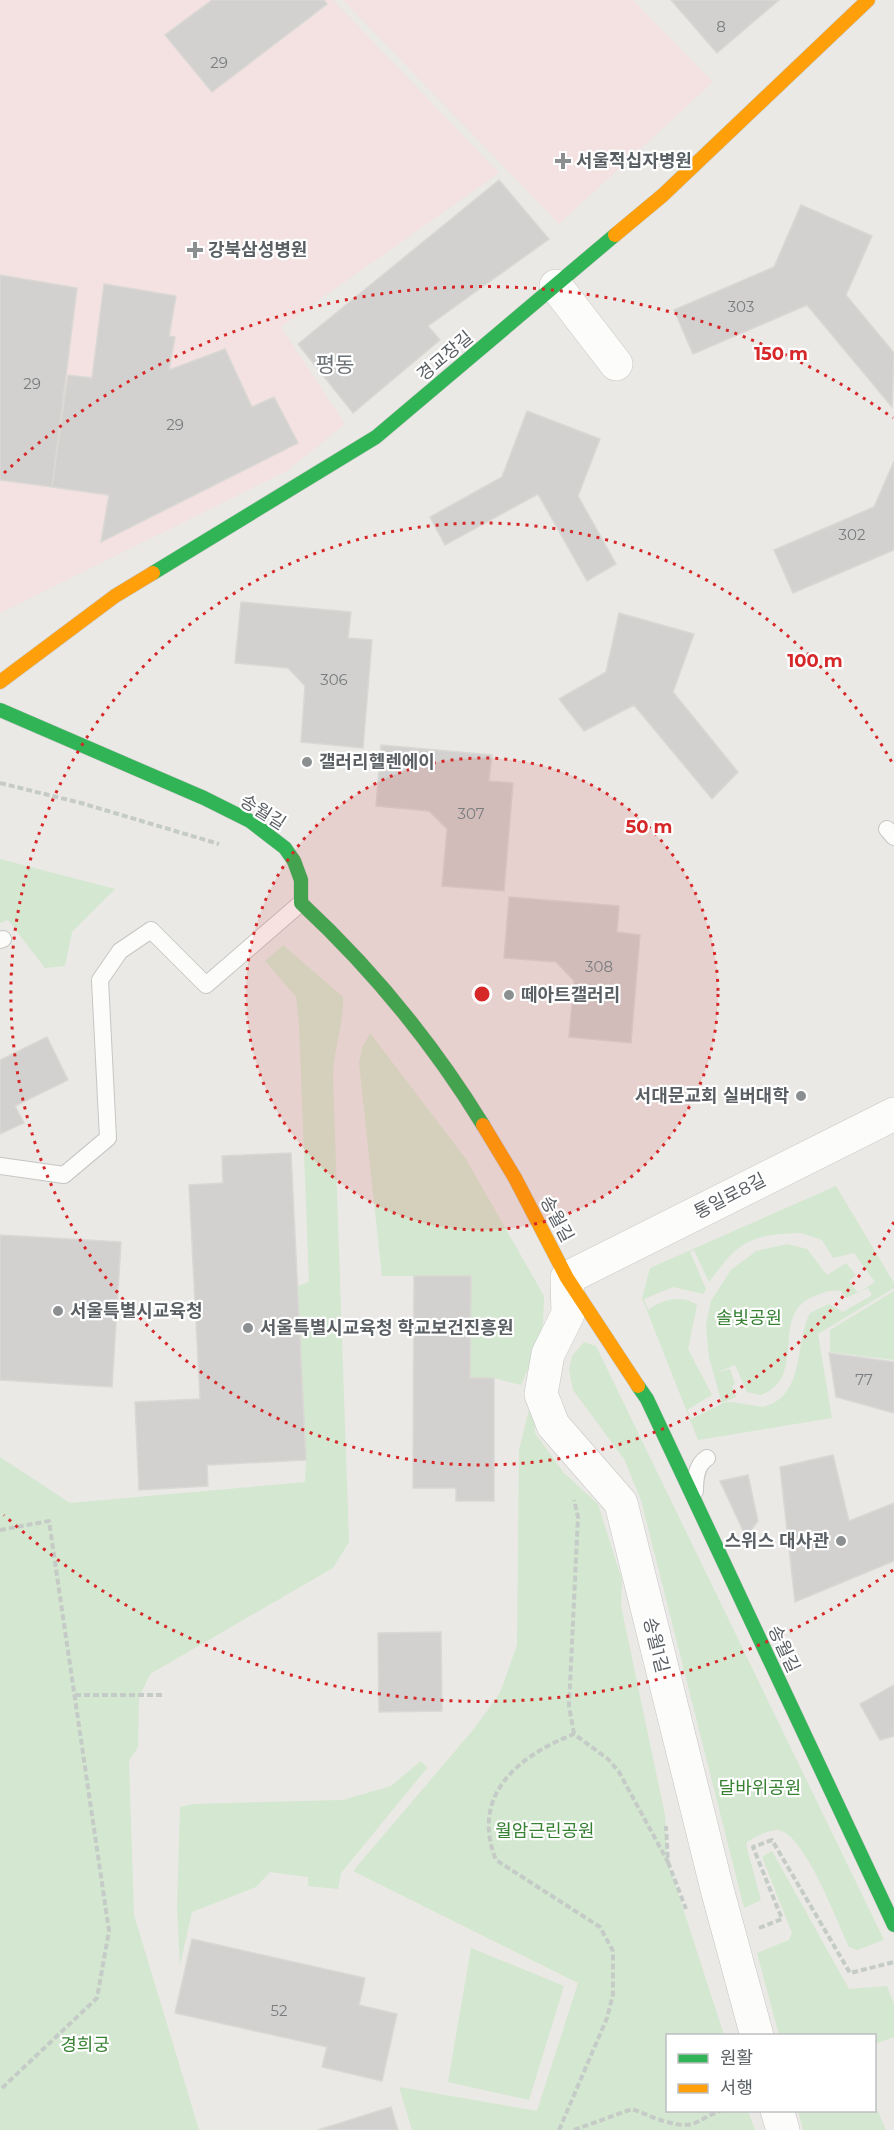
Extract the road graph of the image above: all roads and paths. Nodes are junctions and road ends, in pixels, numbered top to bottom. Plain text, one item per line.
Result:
1 (868, 0) edge
2 (556, 286) junction
3 (616, 364) dead end
4 (0, 682) edge
5 (0, 710) edge
6 (0, 783) edge
7 (228, 847) dead end
8 (301, 903) junction
9 (894, 1114) edge
10 (0, 1166) edge
11 (567, 1278) junction
12 (669, 1442) junction
13 (594, 1472) junction
14 (695, 1503) junction
15 (0, 1530) edge
16 (75, 1695) junction
17 (164, 1695) dead end
18 (574, 1734) junction
19 (665, 1815) dead end
20 (894, 1926) edge
21 (730, 1938) junction
22 (894, 1962) edge
23 (756, 2034) edge
24 (0, 2090) edge
25 (714, 2112) edge
26 (778, 2112) edge
27 (559, 2130) edge
28 (574, 2130) edge
29 (783, 2130) edge

1 - 2 street, 경교장길
2 - 3 street
2 - 4 street, 경교장길
5 - 8 street, 송월길
6 - 7 path
8 - 10 lane
8 - 11 street, 송월길
9 - 11 street, 통일로8길
11 - 12 street, 송월길
11 - 13 street, 송월1길
12 - 14 street, 송월길
12 - 14 lane
13 - 18 path
13 - 21 street, 송월1길
14 - 20 street, 송월길
15 - 16 path
16 - 17 path
16 - 24 path
18 - 19 path
18 - 27 path
21 - 22 path
21 - 23 street, 송월1길
25 - 28 path
26 - 29 street

